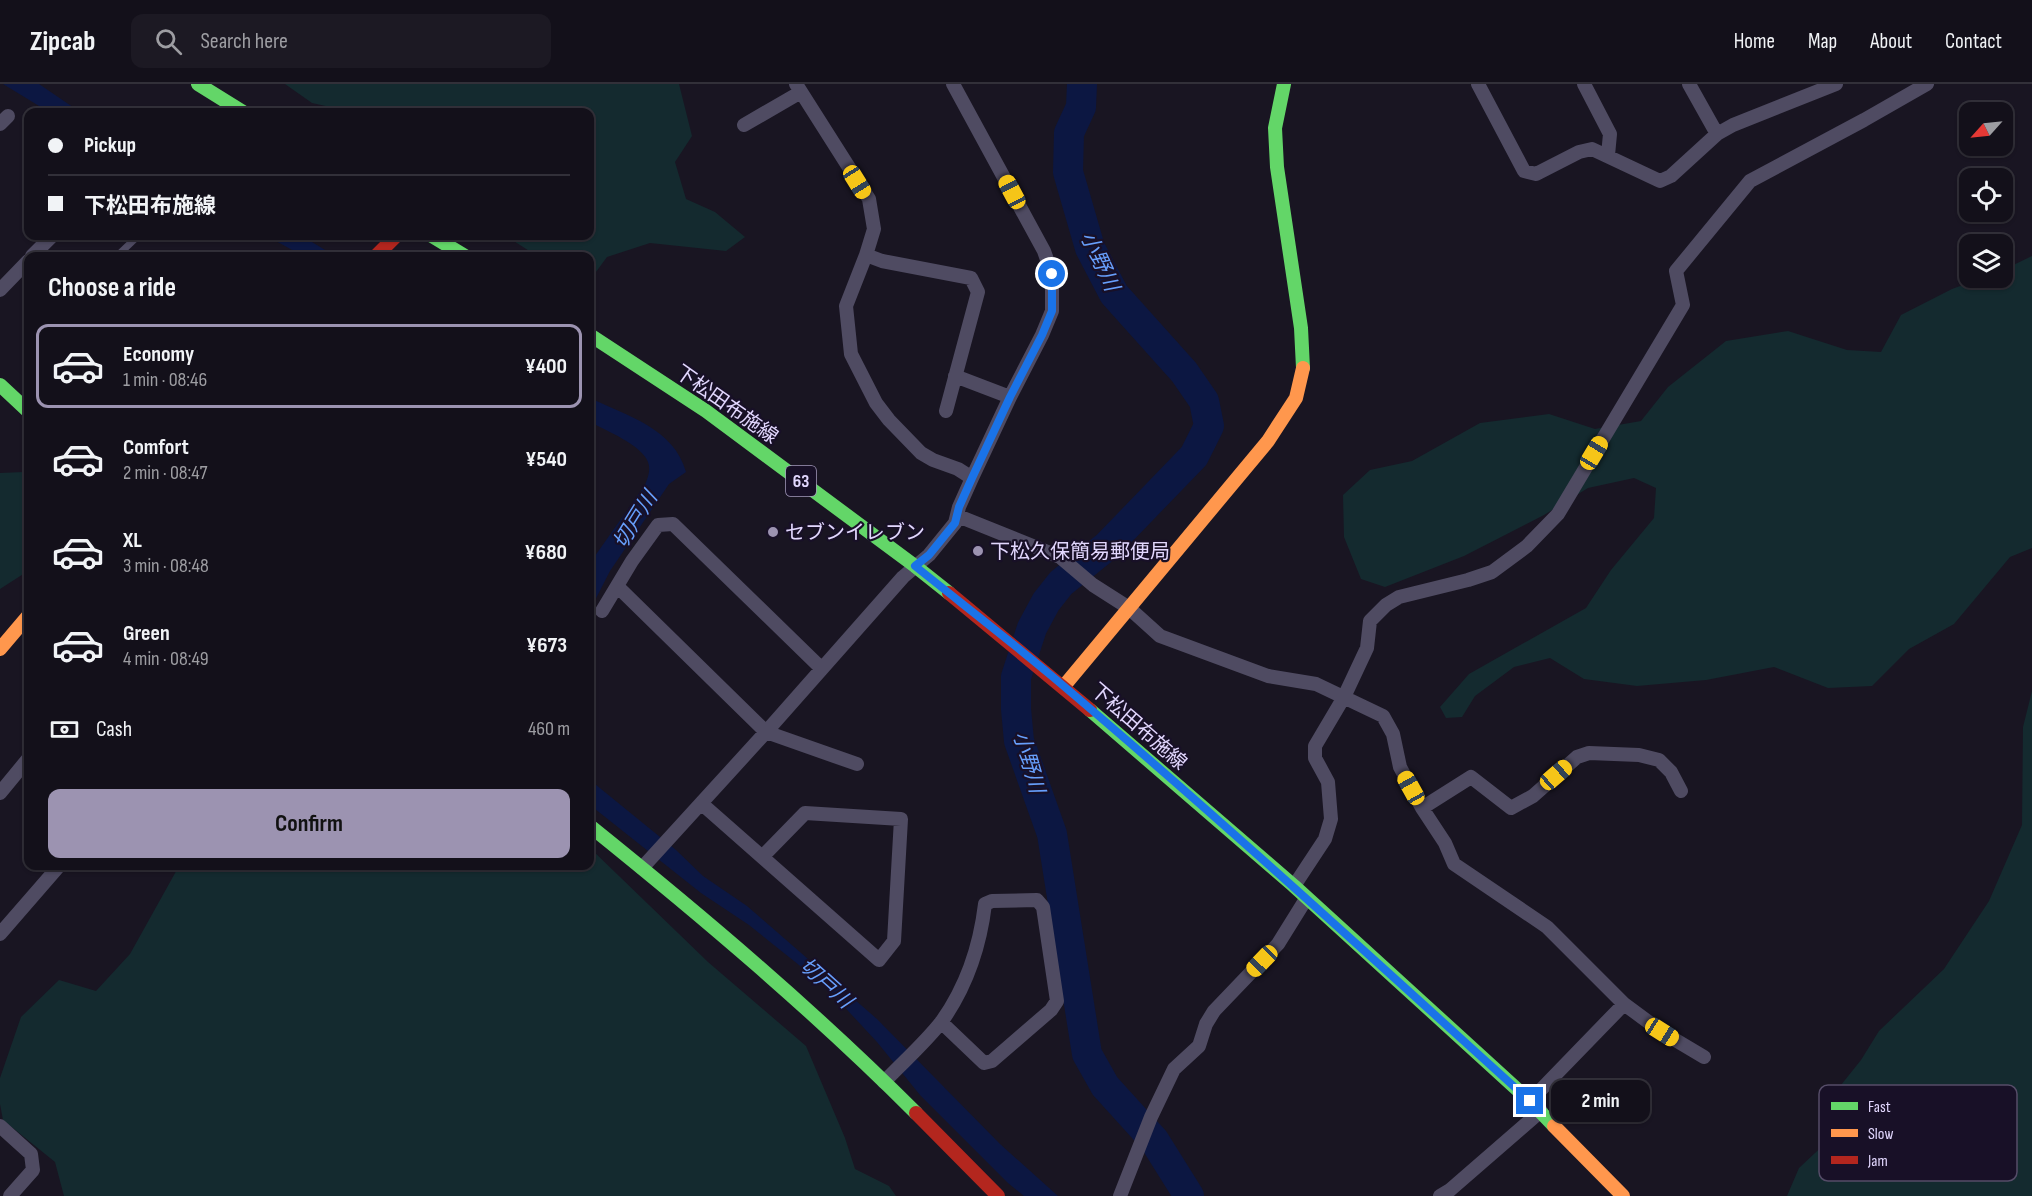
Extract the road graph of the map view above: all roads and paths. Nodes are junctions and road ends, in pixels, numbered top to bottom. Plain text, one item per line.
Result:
1 (198, 84) edge
2 (953, 84) edge
3 (1284, 84) edge
4 (1478, 84) edge
5 (1584, 84) edge
6 (1689, 84) edge
7 (1795, 84) edge
8 (1836, 84) edge
9 (1927, 84) edge
10 (798, 88) edge
11 (1802, 97) junction
12 (237, 108) edge
13 (744, 124) dead end
14 (1717, 134) junction
15 (1608, 155) junction
16 (48, 240) edge
17 (134, 240) edge
18 (392, 240) edge
19 (439, 240) edge
20 (36, 252) edge
21 (121, 252) edge
22 (380, 252) edge
23 (458, 252) edge
24 (866, 255) junction
25 (24, 265) edge
26 (0, 290) edge
27 (594, 338) edge
28 (955, 376) junction
29 (0, 385) edge
30 (1010, 397) junction
31 (24, 406) edge
32 (946, 411) dead end
33 (972, 478) junction
34 (958, 516) junction
35 (915, 566) junction
36 (618, 587) junction
37 (1129, 608) junction
38 (602, 611) dead end
39 (24, 621) edge
40 (0, 649) edge
41 (821, 668) junction
42 (1064, 686) junction
43 (1344, 697) junction
44 (766, 732) junction
45 (24, 764) edge
46 (857, 764) dead end
47 (1681, 791) dead end
48 (0, 793) edge
49 (702, 804) junction
50 (1422, 808) junction
51 (594, 829) edge
52 (762, 857) junction
53 (646, 864) junction
54 (56, 870) edge
55 (1294, 886) junction
56 (1306, 899) junction
57 (0, 934) edge
58 (1624, 1004) junction
59 (941, 1022) junction
60 (1704, 1057) dead end
61 (884, 1082) junction
62 (1530, 1101) junction
63 (1541, 1111) junction
64 (0, 1126) edge
65 (10, 1196) edge
66 (998, 1196) edge
67 (1120, 1196) edge
68 (1440, 1196) edge
69 (1623, 1196) edge

1 - 12 main road
2 - 30 street
3 - 37 main road
4 - 15 street
5 - 15 street
6 - 14 street
7 - 11 street
8 - 11 street
9 - 43 street
10 - 13 street
10 - 24 street
11 - 14 street
14 - 15 street
16 - 20 street
17 - 21 lane
18 - 22 main road
19 - 23 main road
24 - 28 street
24 - 33 street
25 - 26 street
27 - 35 main road, 下松田布施線 / 63
28 - 30 street
28 - 32 street
29 - 31 main road
30 - 33 street
33 - 34 street
34 - 35 street
34 - 37 street
35 - 41 street
35 - 42 main road, 下松田布施線 / 63
36 - 38 street
36 - 41 street
36 - 44 street
37 - 42 main road
37 - 43 street
39 - 40 main road
41 - 44 street
42 - 55 main road, 下松田布施線 / 63
43 - 50 street
43 - 55 street
44 - 46 street
44 - 49 street
45 - 48 street
47 - 50 street
49 - 52 street
49 - 53 street
50 - 58 street
51 - 53 main road
52 - 52 street
53 - 61 main road
54 - 57 street
55 - 56 main road, 下松田布施線 / 63
56 - 62 main road, 下松田布施線 / 63
56 - 67 street
58 - 60 street
58 - 62 street
59 - 59 street
59 - 61 street
61 - 66 main road
62 - 63 main road, 下松田布施線 / 63
63 - 68 street
63 - 69 main road, 下松田布施線 / 63
64 - 65 street

